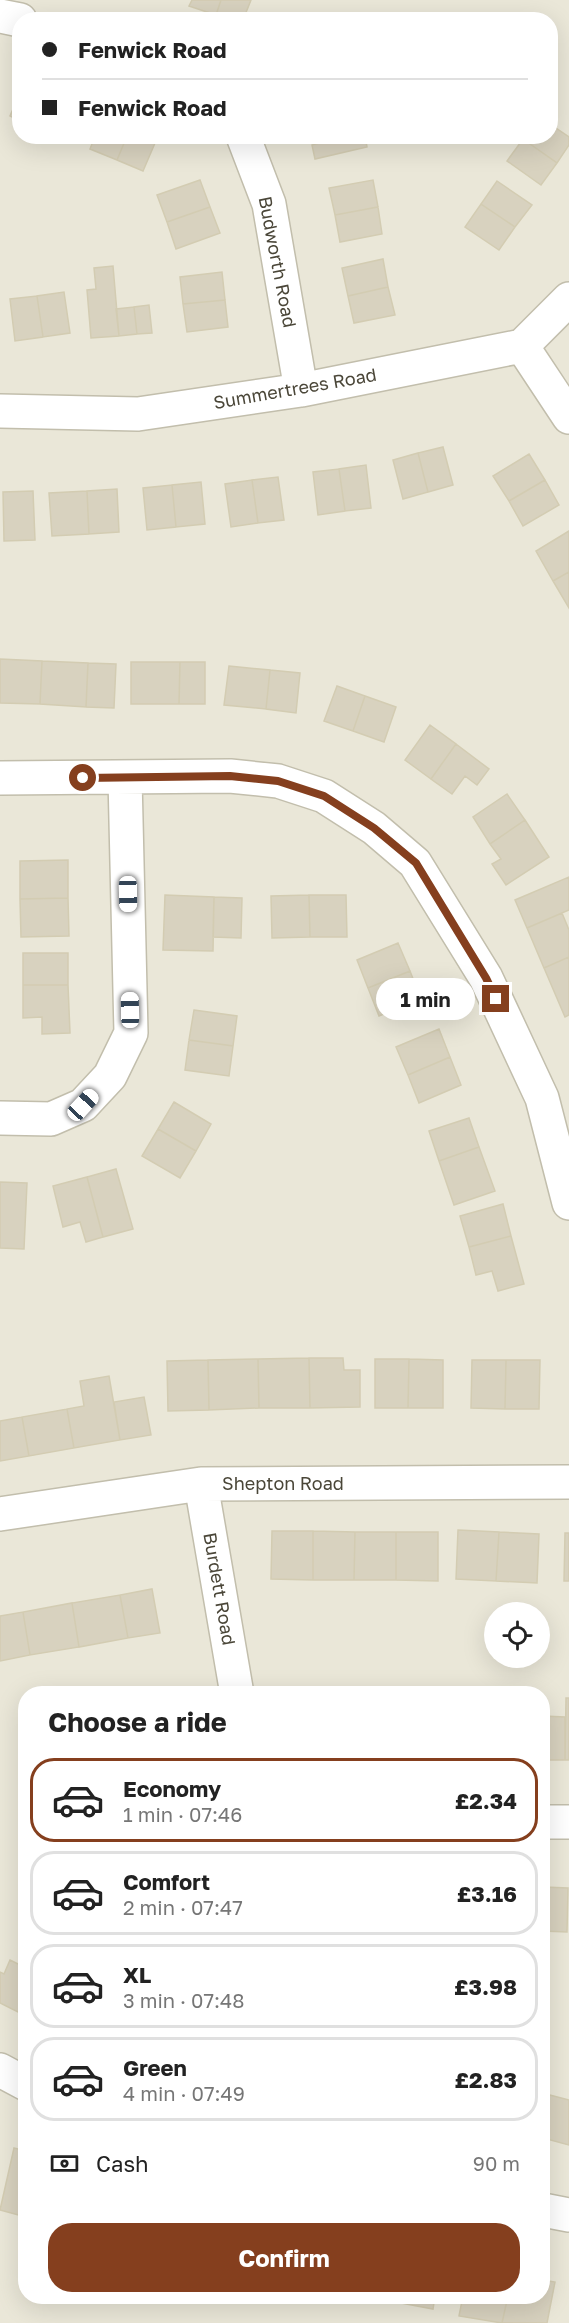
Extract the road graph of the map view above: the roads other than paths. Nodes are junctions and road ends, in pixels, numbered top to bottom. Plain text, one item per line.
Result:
1 (246, 144) edge
2 (569, 299) edge
3 (522, 346) junction
4 (301, 390) junction
5 (0, 411) edge
6 (569, 417) edge
7 (0, 778) edge
8 (125, 778) junction
9 (0, 1118) edge
10 (569, 1203) edge
11 (569, 1482) edge
12 (201, 1484) junction
13 (0, 1514) edge
14 (236, 1686) edge
15 (550, 1822) edge
16 (569, 1822) edge
17 (0, 2070) edge
18 (18, 2080) edge
19 (550, 2211) edge
20 (569, 2215) edge

1 - 4 street, Budworth Road
2 - 3 street
3 - 4 street, Summertrees Road
3 - 6 street
4 - 5 street, Summertrees Road
7 - 8 street
8 - 9 street
8 - 10 street
11 - 12 street, Shepton Road
12 - 13 street, Shepton Road
12 - 14 street, Burdett Road
15 - 16 street
17 - 18 street
19 - 20 street

